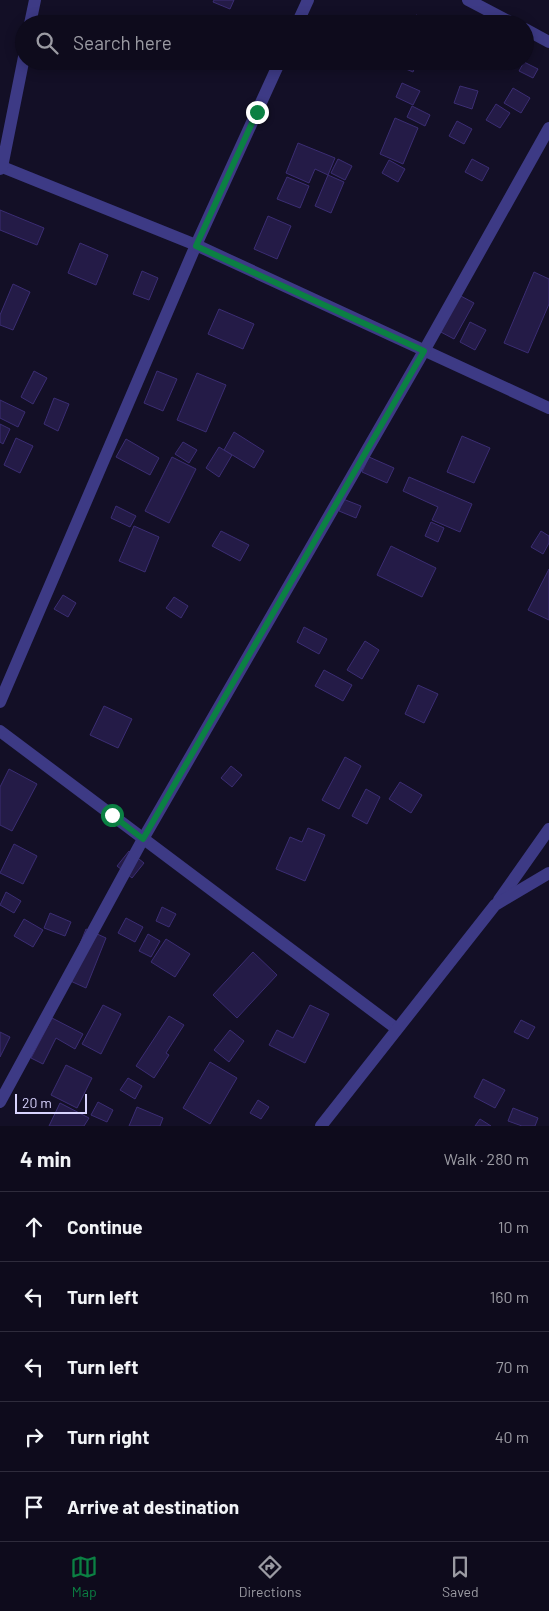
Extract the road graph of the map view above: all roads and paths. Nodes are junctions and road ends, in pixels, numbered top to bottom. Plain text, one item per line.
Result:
1 (35, 0) edge
2 (308, 0) edge
3 (468, 0) edge
4 (32, 15) edge
5 (301, 15) edge
6 (497, 15) edge
7 (534, 34) edge
8 (549, 42) edge
9 (21, 70) edge
10 (276, 70) edge
11 (549, 128) edge
12 (1, 168) edge
13 (196, 246) junction
14 (424, 351) junction
15 (549, 408) edge
16 (0, 702) edge
17 (0, 731) edge
18 (549, 829) edge
19 (143, 839) junction
20 (549, 873) edge
21 (495, 905) junction
22 (397, 1029) junction
23 (0, 1102) edge
24 (321, 1126) edge

1 - 4 street
2 - 5 street
3 - 6 street
7 - 8 street
9 - 12 street
10 - 13 street
11 - 14 street
12 - 13 street
13 - 14 street
13 - 16 street
14 - 15 street
14 - 19 street
17 - 19 street
18 - 21 street
19 - 22 street
19 - 23 street
20 - 21 street
21 - 22 street
22 - 24 street

